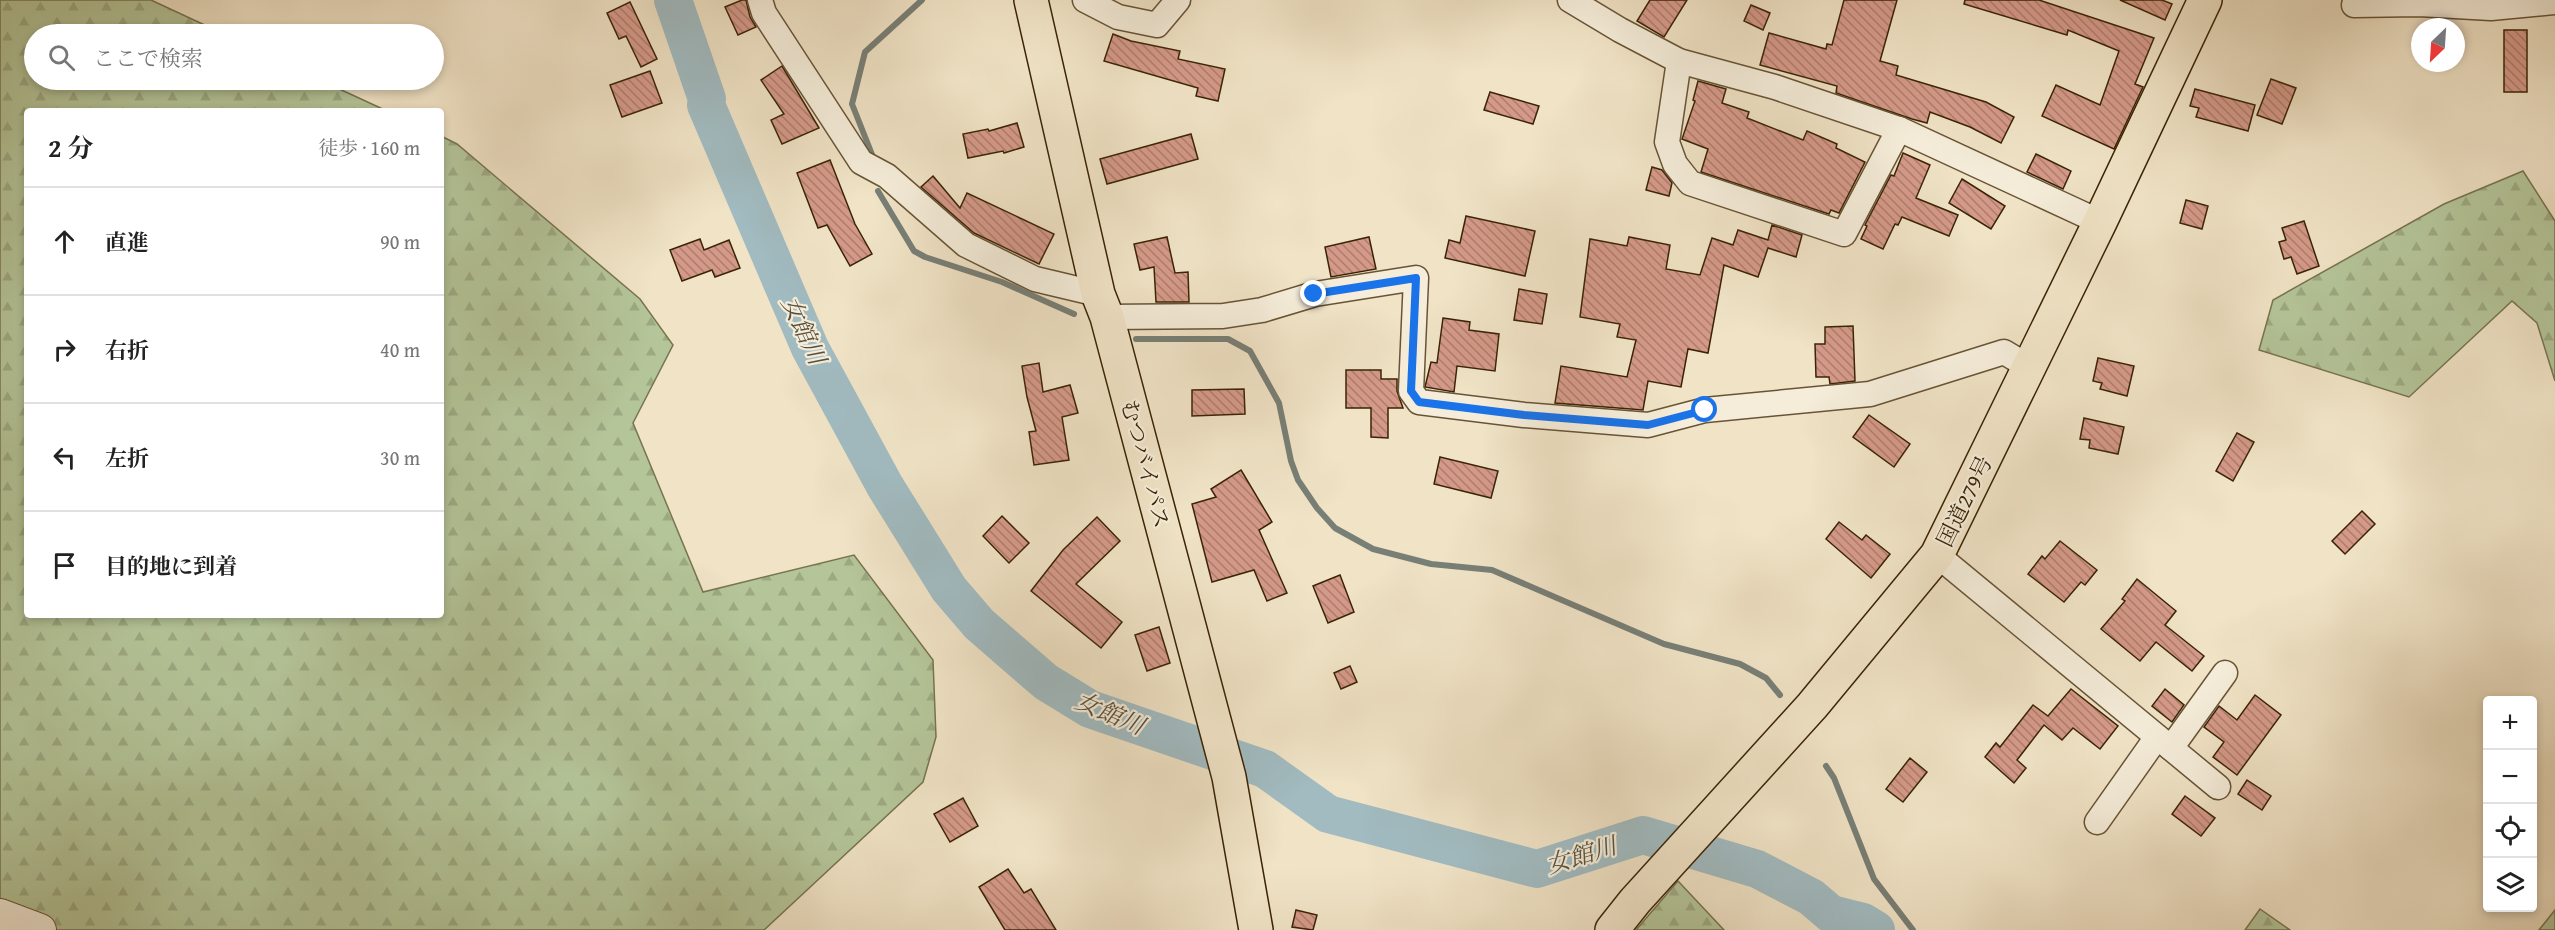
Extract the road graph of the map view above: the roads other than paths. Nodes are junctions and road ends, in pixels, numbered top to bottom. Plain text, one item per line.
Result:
1 (760, 0) edge
2 (1031, 0) edge
3 (1085, 0) edge
4 (1178, 0) edge
5 (1570, 0) edge
6 (2205, 0) edge
7 (2420, 2) edge
8 (2555, 2) edge
9 (2492, 4) edge
10 (2354, 6) dead end
11 (1679, 61) junction
12 (1899, 129) junction
13 (2100, 222) junction
14 (1102, 306) junction
15 (2029, 367) junction
16 (1937, 555) junction
17 (2225, 673) dead end
18 (2164, 742) junction
19 (2218, 787) dead end
20 (2097, 822) dead end
21 (0, 915) edge
22 (40, 930) edge
23 (1256, 930) edge
24 (1612, 930) edge

1 - 14 street
2 - 14 highway, むつバイパス
3 - 4 street
5 - 11 street
6 - 13 highway, 国道279号
7 - 9 street
7 - 10 street
8 - 9 street
11 - 12 street
11 - 12 street
12 - 13 street
13 - 15 highway, 国道279号
14 - 15 street
14 - 23 highway, むつバイパス
15 - 16 highway, 国道279号
16 - 18 street
16 - 24 highway, 国道279号
17 - 18 street
18 - 19 street
18 - 20 street
21 - 22 street

